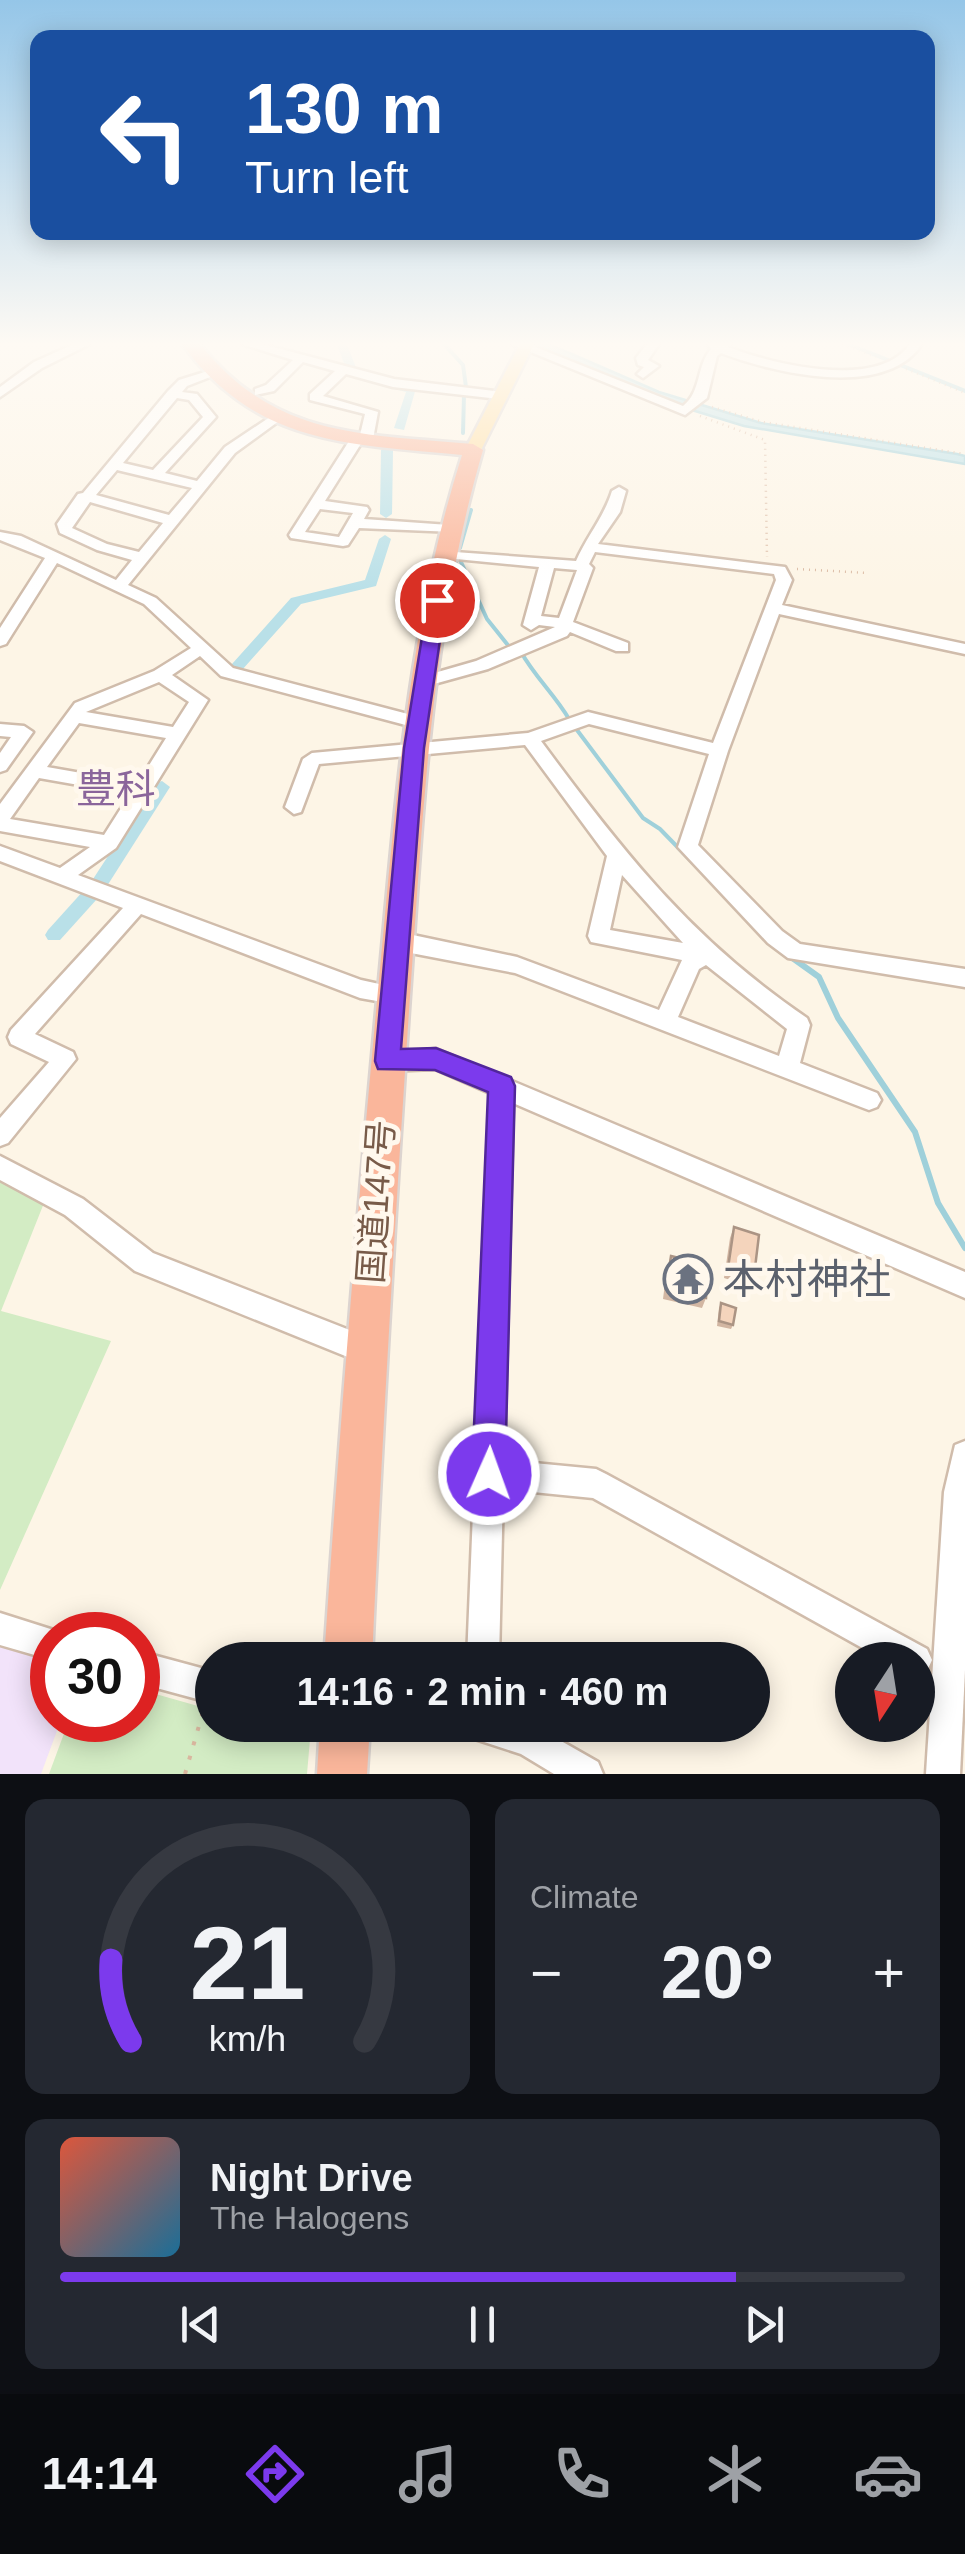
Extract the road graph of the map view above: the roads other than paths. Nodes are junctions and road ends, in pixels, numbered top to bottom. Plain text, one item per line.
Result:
1 (143, 427) edge
2 (200, 427) edge
3 (263, 427) edge
4 (312, 427) edge
5 (367, 427) edge
6 (484, 427) edge
7 (362, 439) junction
8 (473, 450) junction
9 (111, 464) junction
10 (156, 475) junction
11 (201, 486) junction
12 (619, 491) dead end
13 (83, 497) junction
14 (316, 504) junction
15 (173, 520) junction
16 (354, 523) junction
17 (0, 536) edge
18 (448, 542) junction
19 (590, 547) junction
20 (54, 556) junction
21 (142, 558) junction
22 (548, 563) junction
23 (581, 566) junction
24 (120, 585) junction
25 (772, 608) junction
26 (566, 625) junction
27 (0, 641) edge
28 (622, 646) dead end
29 (202, 648) junction
30 (965, 649) edge
31 (160, 674) junction
32 (424, 682) junction
33 (74, 716) junction
34 (0, 730) edge
35 (178, 734) junction
36 (416, 735) junction
37 (530, 740) junction
38 (719, 750) junction
39 (0, 766) edge
40 (34, 772) junction
41 (142, 790) junction
42 (294, 807) dead end
43 (0, 821) edge
44 (108, 843) junction
45 (616, 856) junction
46 (5, 862) edge
47 (62, 876) junction
48 (138, 904) junction
49 (397, 943) junction
50 (705, 955) junction
51 (965, 978) edge
52 (394, 995) junction
53 (665, 1021) junction
54 (388, 1061) junction
55 (787, 1068) junction
56 (502, 1086) junction
57 (869, 1100) dead end
58 (0, 1135) edge
59 (0, 1167) edge
60 (965, 1285) edge
61 (365, 1350) junction
62 (965, 1455) edge
63 (489, 1474) junction
64 (0, 1630) edge
65 (30, 1638) edge
66 (349, 1642) edge
67 (484, 1642) edge
68 (884, 1642) edge
69 (935, 1670) edge
70 (160, 1673) edge
71 (951, 1679) junction
72 (195, 1682) edge
73 (344, 1742) edge
74 (532, 1742) edge
75 (342, 1774) edge
76 (586, 1774) edge
77 (942, 1774) edge

1 - 9 street
2 - 10 street
3 - 11 street
4 - 7 highway
5 - 7 street
6 - 8 main road
7 - 8 highway
7 - 14 street
8 - 18 highway, 国道147号
9 - 10 street
9 - 13 street
10 - 11 street
11 - 15 street
12 - 19 street
13 - 15 street
13 - 21 street
14 - 16 street
14 - 16 street
15 - 21 street
16 - 18 street
17 - 20 street
18 - 22 street
18 - 32 highway, 国道147号
19 - 23 street
19 - 25 street
20 - 24 street
20 - 27 street
21 - 24 street
22 - 23 street
22 - 26 street
23 - 26 street
24 - 29 street
25 - 30 street
25 - 38 street
26 - 28 street
26 - 32 street
29 - 31 street
29 - 36 street
31 - 33 street
31 - 35 street
32 - 36 highway, 国道147号
33 - 35 street
33 - 40 street
34 - 39 street
35 - 41 street
36 - 37 street
36 - 42 street
36 - 49 highway, 国道147号
37 - 38 street
37 - 45 street
38 - 51 street
40 - 41 street
40 - 43 street
41 - 44 street
43 - 44 street
44 - 47 street
45 - 50 street
45 - 50 street
46 - 47 street
47 - 48 street
48 - 52 street
48 - 58 street
49 - 52 highway, 国道147号
49 - 53 street
50 - 53 street
50 - 55 street
52 - 54 highway, 国道147号
53 - 55 street
54 - 56 street
54 - 61 highway, 国道147号
55 - 57 street
56 - 60 street
56 - 63 street
59 - 61 street
61 - 66 highway, 国道147号
62 - 71 street
63 - 67 street
63 - 68 street
64 - 65 street
69 - 71 street
70 - 72 street
71 - 77 street
73 - 75 highway
74 - 76 street

